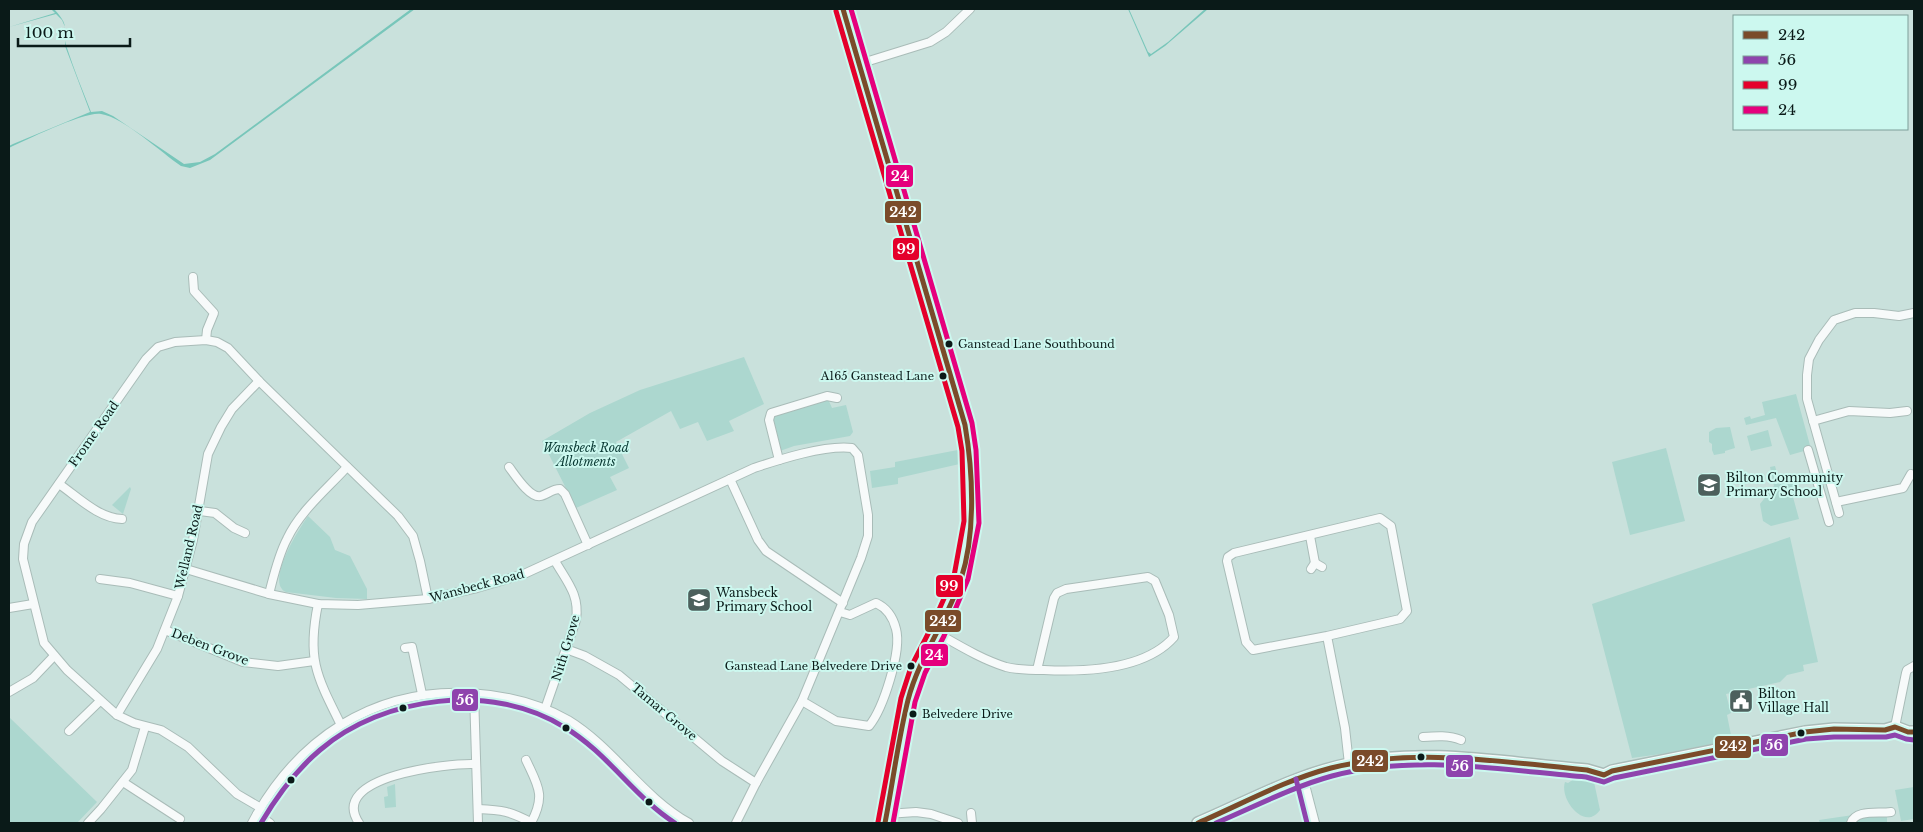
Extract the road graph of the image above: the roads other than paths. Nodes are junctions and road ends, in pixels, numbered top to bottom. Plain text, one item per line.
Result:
1 (843, 9) edge
2 (970, 9) edge
3 (859, 64) junction
4 (193, 277) dead end
5 (1914, 313) edge
6 (206, 340) junction
7 (259, 381) junction
8 (837, 398) dead end
9 (1904, 414) dead end
10 (1813, 421) junction
11 (1808, 450) dead end
12 (780, 460) junction
13 (347, 467) junction
14 (509, 467) dead end
15 (1911, 474) dead end
16 (730, 479) junction
17 (59, 484) junction
18 (1836, 502) junction
19 (200, 511) junction
20 (1840, 513) dead end
21 (122, 518) dead end
22 (1829, 522) dead end
23 (245, 533) dead end
24 (1310, 536) junction
25 (588, 545) junction
26 (555, 561) junction
27 (1316, 566) dead end
28 (186, 569) junction
29 (100, 579) dead end
30 (269, 594) junction
31 (178, 596) junction
32 (428, 599) junction
33 (843, 603) junction
34 (33, 604) junction
35 (318, 604) junction
36 (9, 608) edge
37 (840, 612) junction
38 (165, 630) junction
39 (937, 634) junction
40 (1327, 636) junction
41 (405, 648) dead end
42 (566, 649) junction
43 (54, 656) junction
44 (314, 661) junction
45 (1914, 666) edge
46 (1037, 670) junction
47 (9, 692) edge
48 (474, 693) junction
49 (422, 694) junction
50 (100, 701) junction
51 (802, 701) junction
52 (546, 710) junction
53 (116, 715) junction
54 (340, 723) junction
55 (145, 727) junction
56 (1895, 727) junction
57 (69, 731) dead end
58 (1914, 732) edge
59 (1423, 737) dead end
60 (1461, 740) dead end
61 (526, 760) dead end
62 (475, 764) junction
63 (1350, 764) junction
64 (1303, 777) junction
65 (123, 782) junction
66 (756, 783) junction
67 (478, 809) junction
68 (259, 811) junction
69 (1891, 812) dead end
70 (180, 819) dead end
71 (886, 819) edge
72 (88, 823) edge
73 (252, 823) edge
74 (270, 823) edge
75 (359, 823) edge
76 (478, 823) edge
77 (531, 823) edge
78 (689, 823) edge
79 (736, 823) edge
80 (958, 823) edge
81 (1198, 823) edge
82 (1315, 823) edge
83 (1851, 823) edge

1 - 3 highway
2 - 3 street
3 - 39 highway
4 - 6 street
5 - 10 street
6 - 7 street, Frome Road
6 - 17 street, Frome Road
7 - 13 street, Frome Road
7 - 19 street, Welland Road
8 - 12 street
9 - 10 street
10 - 18 street
11 - 22 street
12 - 16 street, Wansbeck Road
12 - 33 street, Wansbeck Road
13 - 30 street
13 - 32 street, Frome Road
14 - 25 street
15 - 18 street
16 - 25 street, Wansbeck Road
16 - 33 street
17 - 21 street
17 - 34 street, Frome Road
18 - 20 street
19 - 23 street
19 - 28 street, Welland Road
24 - 27 street
24 - 40 street
24 - 40 street
25 - 26 street, Wansbeck Road
26 - 32 street, Wansbeck Road
26 - 42 street, Nith Grove
28 - 30 street, Wansbeck Road
28 - 31 street, Welland Road
29 - 31 street
30 - 35 street, Wansbeck Road
31 - 38 street, Welland Road
32 - 35 street, Wansbeck Road
33 - 37 street, Wansbeck Road
34 - 36 street
34 - 43 street, Frome Road
35 - 44 street
37 - 51 street, Wansbeck Road
37 - 51 street
38 - 44 street, Deben Grove
38 - 53 street, Welland Road
39 - 46 street
39 - 71 highway
40 - 63 street
41 - 49 street
42 - 52 street, Nith Grove
42 - 66 street, Tamar Grove
43 - 47 street
43 - 50 street, Frome Road
44 - 54 street
45 - 56 street
46 - 46 street
48 - 49 street
48 - 52 street
48 - 62 street
49 - 54 street
50 - 53 street, Frome Road
50 - 57 street
51 - 66 street, Wansbeck Road
52 - 78 street
53 - 55 street, Frome Road
54 - 68 street
55 - 65 street
55 - 68 street, Frome Road
56 - 58 main road
56 - 63 main road
59 - 60 street
61 - 77 street
62 - 67 street
62 - 75 street
63 - 64 main road
64 - 81 main road
64 - 82 street
65 - 70 street
65 - 72 street
66 - 79 street, Wansbeck Road
67 - 76 street
67 - 77 street
68 - 73 street
68 - 74 street, Frome Road
69 - 83 street
71 - 80 street

